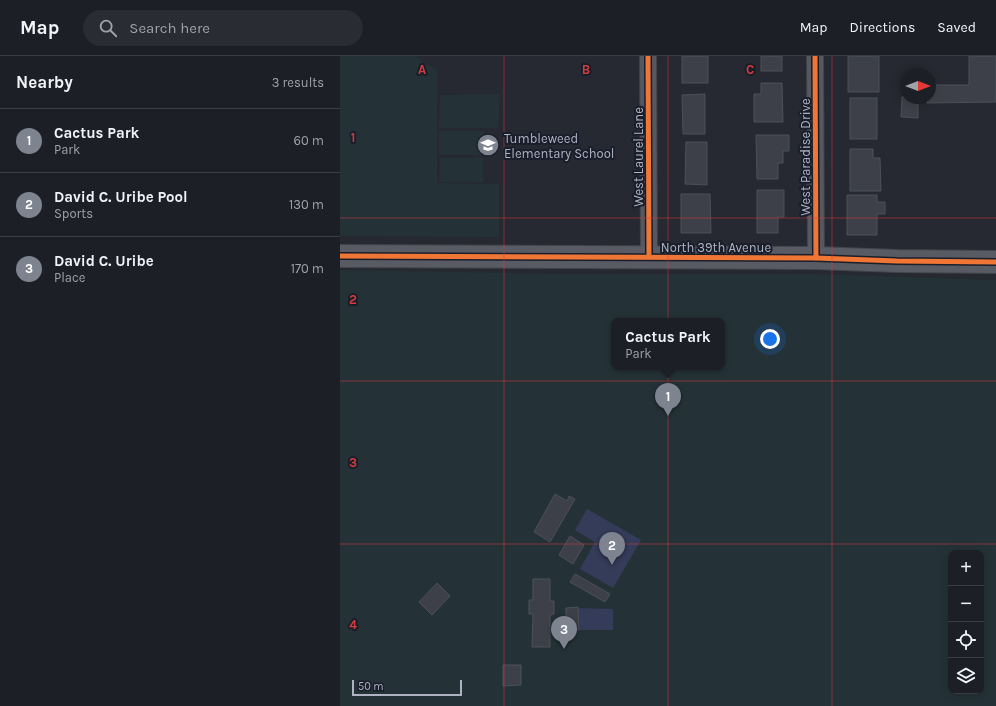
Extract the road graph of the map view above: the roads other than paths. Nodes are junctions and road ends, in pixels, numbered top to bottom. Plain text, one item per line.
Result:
1 (648, 56) edge
2 (816, 56) edge
3 (340, 256) edge
4 (649, 257) junction
5 (816, 258) junction
6 (996, 262) edge

1 - 4 street, West Laurel Lane
2 - 5 street, West Paradise Drive
3 - 4 street, North 39th Avenue
4 - 5 street, North 39th Avenue
5 - 6 street, North 39th Avenue

